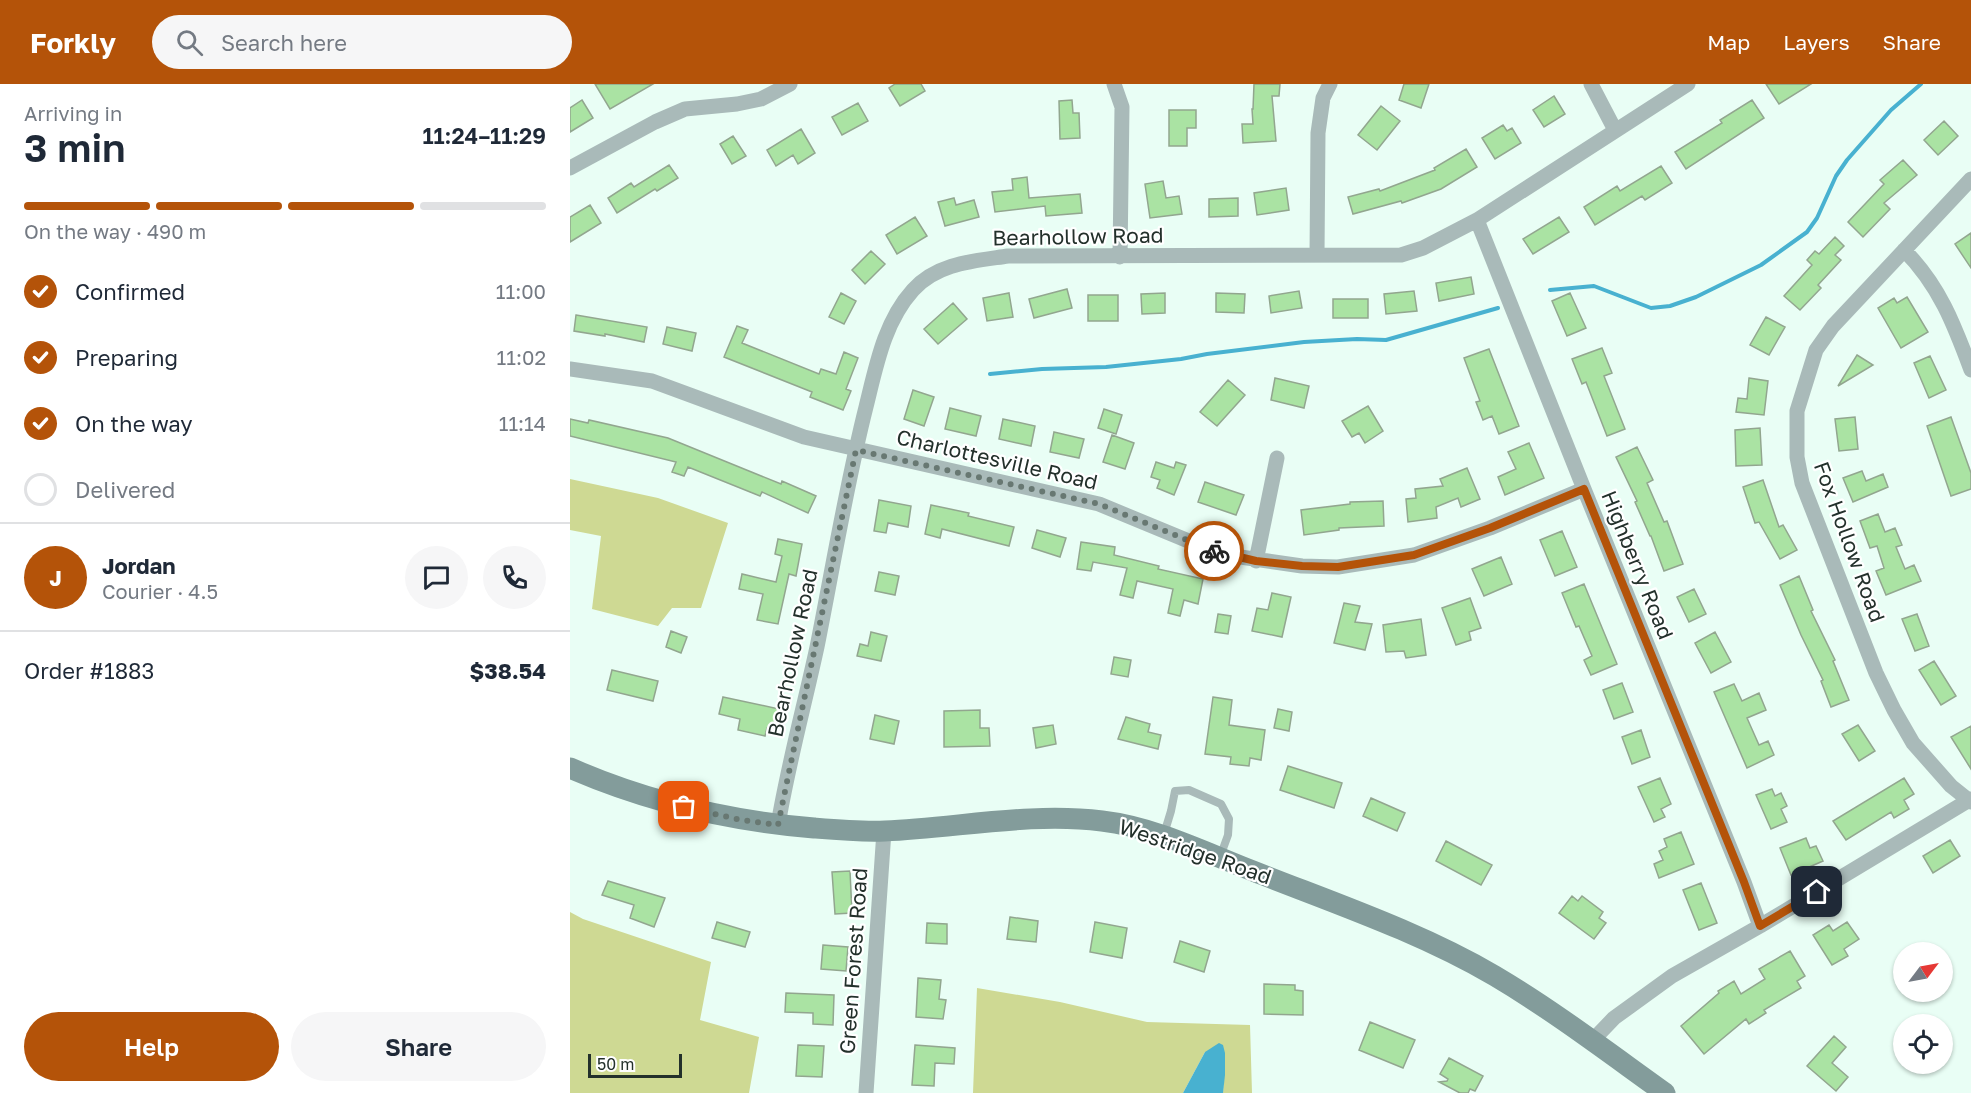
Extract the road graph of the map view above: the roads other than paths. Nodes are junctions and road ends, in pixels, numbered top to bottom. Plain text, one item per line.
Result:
1 (790, 84) edge
2 (1114, 84) edge
3 (1330, 84) edge
4 (1591, 84) edge
5 (1688, 84) edge
6 (1615, 130) junction
7 (570, 168) edge
8 (1971, 179) edge
9 (1477, 220) junction
10 (1904, 250) junction
11 (1317, 255) junction
12 (1120, 257) junction
13 (570, 369) edge
14 (1971, 369) edge
15 (856, 450) junction
16 (1277, 458) dead end
17 (1584, 489) junction
18 (1256, 561) junction
19 (570, 768) edge
20 (1970, 800) edge
21 (778, 825) junction
22 (884, 831) junction
23 (1163, 836) junction
24 (1220, 858) junction
25 (1760, 926) junction
26 (1592, 1041) junction
27 (866, 1093) edge
28 (1665, 1093) edge

1 - 7 street
2 - 12 street
3 - 11 street
4 - 6 street
5 - 6 street, Bearhollow Road
6 - 9 street, Bearhollow Road
8 - 10 street, Fox Hollow Road
9 - 11 street, Bearhollow Road
9 - 17 street, Highberry Road
10 - 14 street
10 - 20 street, Fox Hollow Road
11 - 12 street, Bearhollow Road
12 - 15 street, Bearhollow Road
13 - 15 street, Charlottesville Road
15 - 18 street, Charlottesville Road
15 - 21 street, Bearhollow Road
16 - 18 street
17 - 18 street, Charlottesville Road
17 - 25 street, Highberry Road
19 - 21 main road, Westridge Road
20 - 25 street
21 - 22 main road, Westridge Road
22 - 23 main road, Westridge Road
22 - 27 street, Green Forest Road
23 - 24 main road, Westridge Road
23 - 24 lane
24 - 26 main road, Westridge Road
25 - 26 street
26 - 28 main road, Westridge Road

